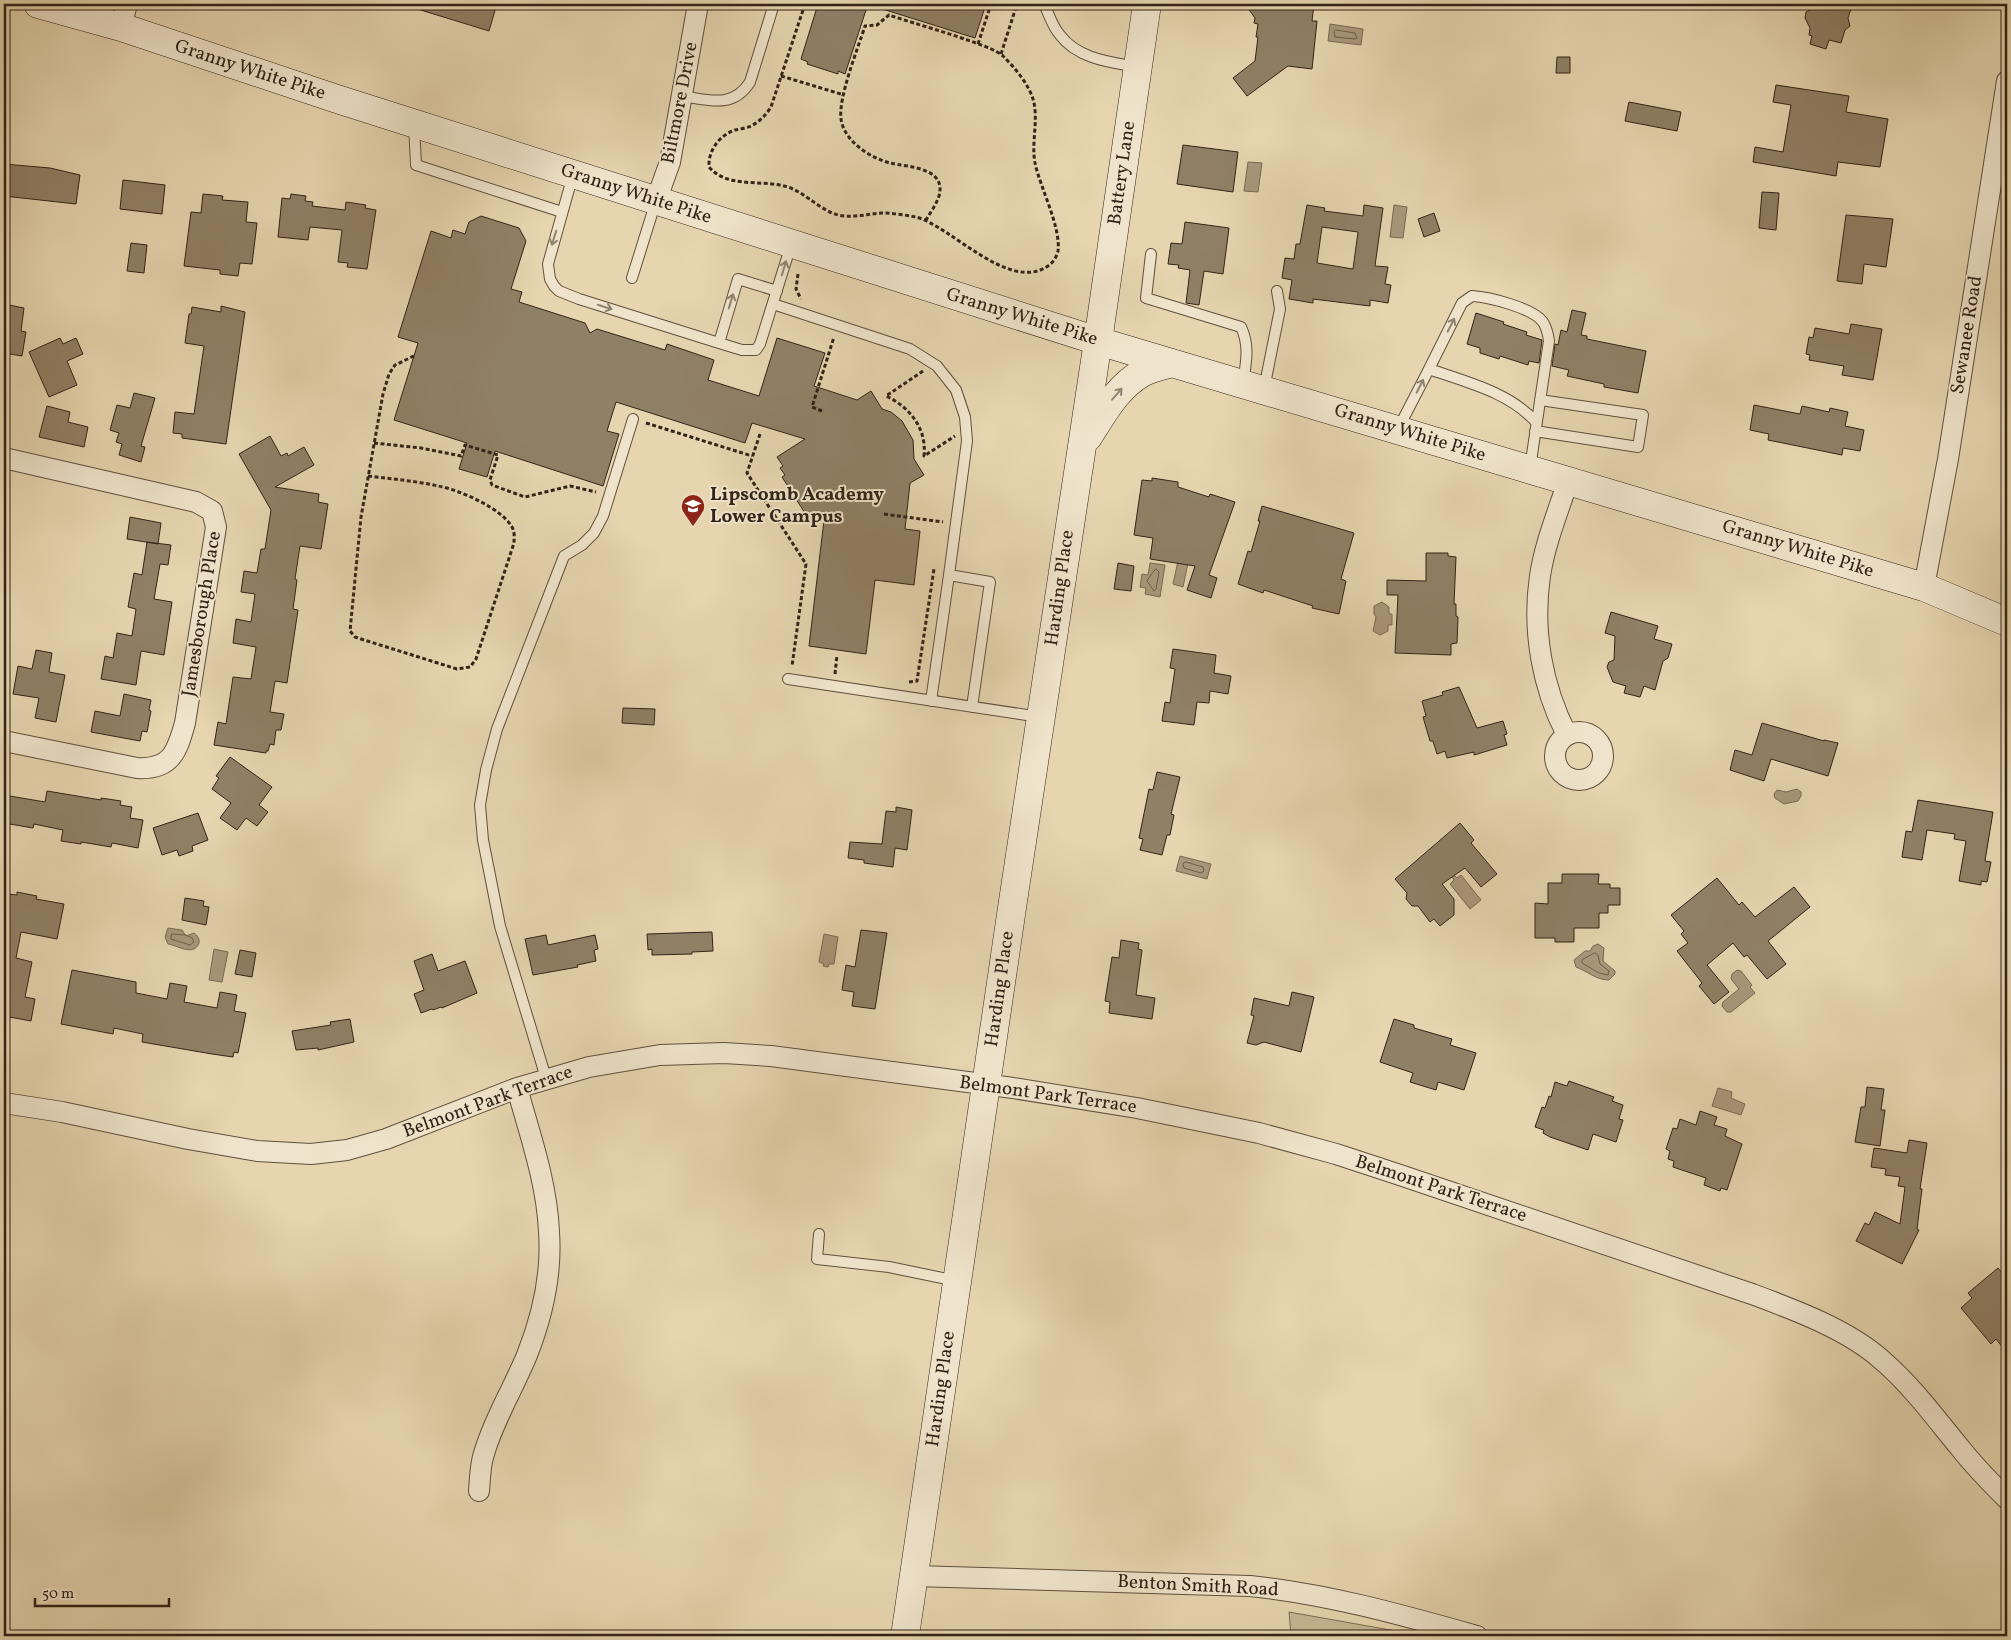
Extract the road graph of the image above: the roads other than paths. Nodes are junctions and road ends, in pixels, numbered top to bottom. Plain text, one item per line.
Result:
1 (38, 4) edge
2 (698, 4) edge
3 (774, 4) edge
4 (1044, 4) edge
5 (1147, 4) edge
6 (124, 16) edge
7 (1138, 67) junction
8 (2007, 82) edge
9 (682, 96) junction
10 (414, 123) junction
11 (573, 174) junction
12 (656, 200) junction
13 (562, 212) junction
14 (791, 244) junction
15 (1151, 254) dead end
16 (632, 278) dead end
17 (777, 291) junction
18 (1277, 291) dead end
19 (773, 304) junction
20 (1098, 341) junction
21 (719, 342) junction
22 (1172, 363) junction
23 (1429, 369) junction
24 (1254, 387) junction
25 (1540, 400) junction
26 (633, 419) road end
27 (1535, 427) junction
28 (1398, 430) junction
29 (1081, 449) junction
30 (4, 458) edge
31 (1529, 469) junction
32 (1568, 481) junction
33 (949, 576) junction
34 (1924, 587) junction
35 (2007, 622) edge
36 (790, 679) road end
37 (931, 701) junction
38 (972, 707) junction
39 (1041, 718) junction
40 (1567, 735) dead end
41 (4, 741) edge
42 (546, 1078) junction
43 (987, 1086) junction
44 (517, 1088) junction
45 (4, 1103) edge
46 (819, 1234) dead end
47 (958, 1281) junction
48 (479, 1491) dead end
49 (2007, 1499) edge
50 (914, 1576) junction
51 (905, 1636) edge
52 (1476, 1636) edge

1 - 6 main road, Granny White Pike
2 - 9 street, Biltmore Drive
3 - 9 lane
4 - 7 lane
5 - 7 main road, Battery Lane
6 - 10 main road, Granny White Pike
7 - 20 main road, Battery Lane
8 - 34 street, Sewanee Road
9 - 12 street, Biltmore Drive
10 - 11 main road, Granny White Pike
10 - 13 lane
11 - 12 main road, Granny White Pike
11 - 13 lane
12 - 14 main road, Granny White Pike
12 - 16 lane
13 -> 21 lane
17 -> 14 lane
14 - 20 main road, Granny White Pike
15 - 24 lane
17 - 19 lane
21 -> 17 lane
18 - 24 lane
19 - 21 lane
19 - 33 lane
20 - 22 main road, Granny White Pike
20 - 29 main road, Harding Place
22 - 24 main road, Granny White Pike
29 -> 22 main road
23 -> 25 lane
23 - 27 lane
28 -> 23 lane
24 - 28 main road, Granny White Pike
25 - 27 lane
25 - 27 lane
26 - 42 lane
27 - 31 lane
28 - 31 main road, Granny White Pike
29 - 39 main road, Harding Place
30 - 41 street, Jamesborough Place
31 - 32 main road, Granny White Pike
32 - 34 main road, Granny White Pike
32 - 40 street
33 - 37 lane
33 - 38 lane
34 - 35 main road, Granny White Pike
36 - 37 lane
37 - 38 lane
38 - 39 lane
39 - 43 main road, Harding Place
42 - 43 street, Belmont Park Terrace
42 - 44 street, Belmont Park Terrace
43 - 47 main road, Harding Place
43 - 49 street, Belmont Park Terrace
44 - 45 street, Belmont Park Terrace
44 - 48 street
46 - 47 lane
47 - 50 main road, Harding Place
50 - 51 main road, Harding Place
50 - 52 street, Benton Smith Road

